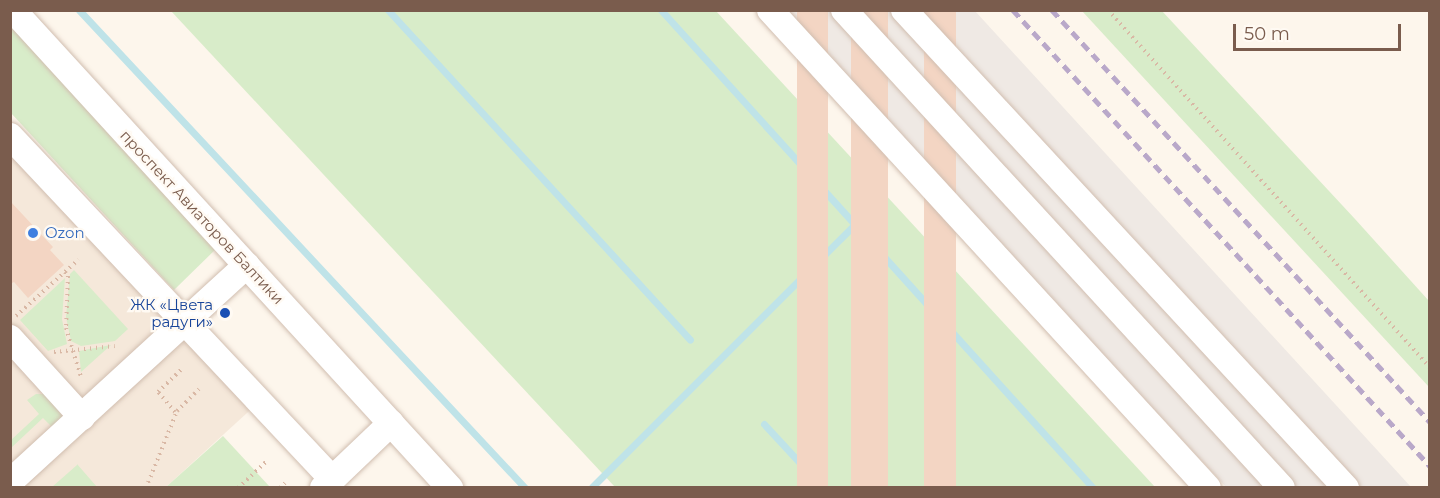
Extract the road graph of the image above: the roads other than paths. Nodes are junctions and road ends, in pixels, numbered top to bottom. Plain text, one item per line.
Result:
1 (13, 10) edge
2 (770, 10) edge
3 (844, 10) edge
4 (904, 10) edge
5 (10, 136) edge
6 (246, 265) junction
7 (186, 323) junction
8 (11, 328) edge
9 (82, 417) junction
10 (391, 423) junction
11 (10, 482) edge
12 (326, 482) edge
13 (450, 488) edge
14 (1209, 488) edge
15 (1282, 488) edge
16 (1346, 488) edge

1 - 6 street, проспект Авиаторов Балтики
2 - 14 street
3 - 15 street
4 - 16 street
5 - 7 street
6 - 7 street
6 - 10 street, проспект Авиаторов Балтики
7 - 9 street
7 - 12 street
8 - 9 street
9 - 11 street
10 - 12 street
10 - 13 street, проспект Авиаторов Балтики

